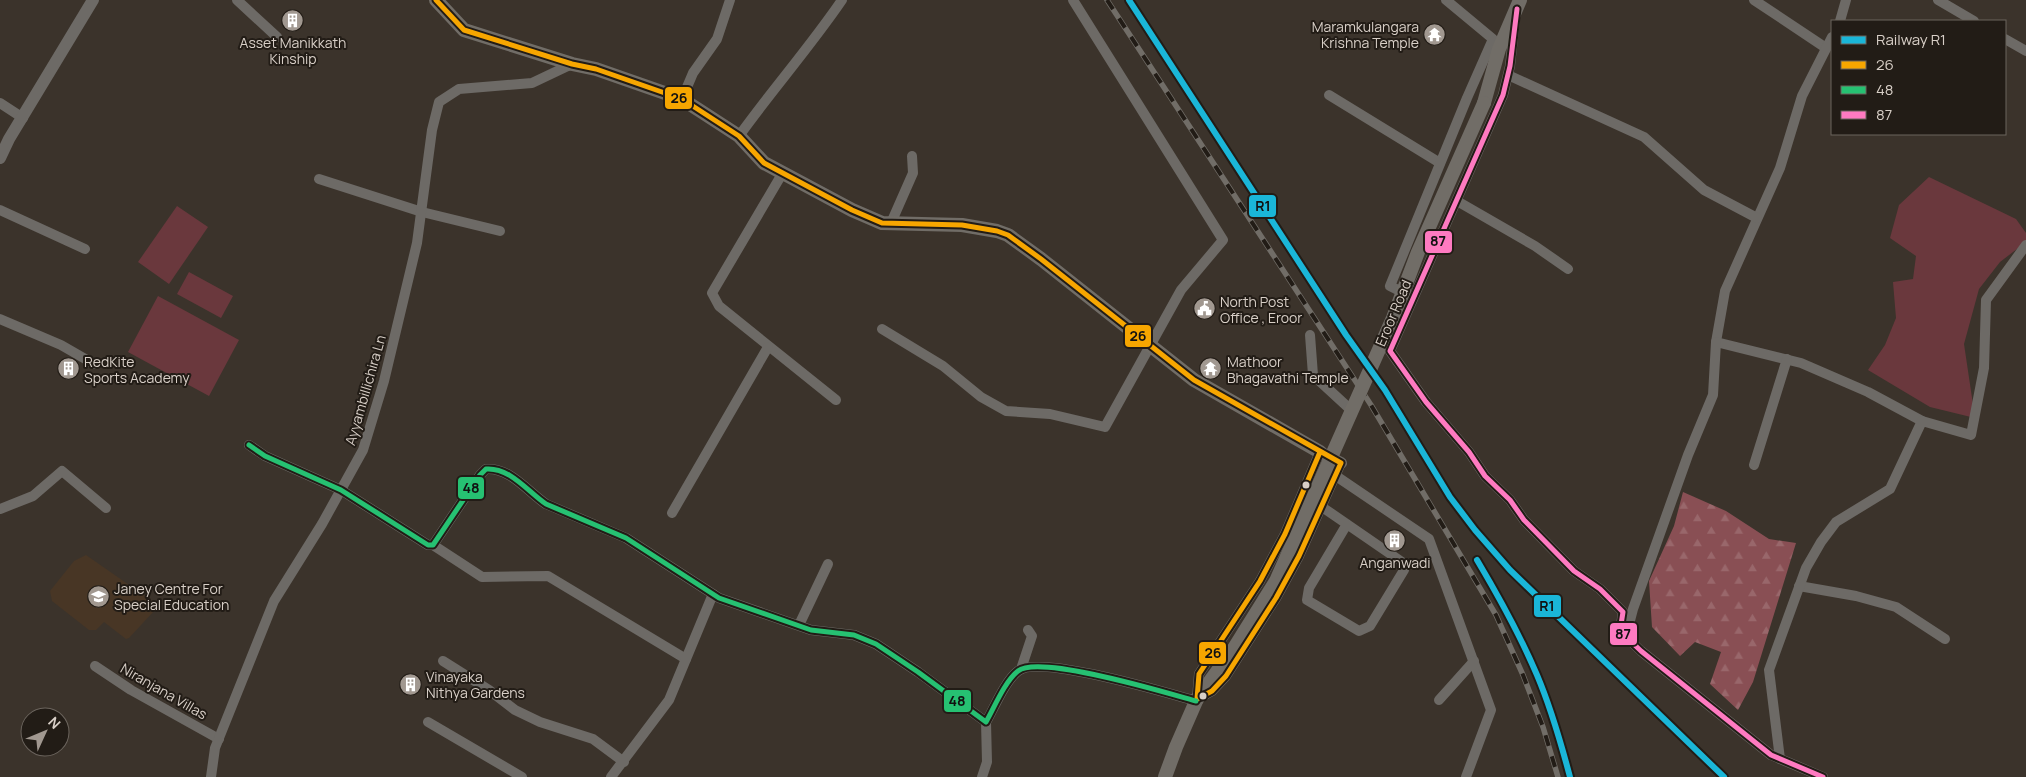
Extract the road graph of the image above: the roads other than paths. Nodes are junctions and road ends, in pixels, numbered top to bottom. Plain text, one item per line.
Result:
1 (93, 0) edge
2 (237, 0) edge
3 (436, 0) edge
4 (730, 0) edge
5 (842, 0) edge
6 (1073, 0) edge
7 (1446, 0) edge
8 (1754, 0) edge
9 (1846, 0) edge
10 (1938, 0) edge
11 (1518, 4) edge
12 (1840, 20) edge
13 (1972, 20) edge
14 (277, 37) dead end
15 (1831, 39) edge
16 (2006, 40) edge
17 (1826, 48) junction
18 (2026, 51) edge
19 (572, 64) junction
20 (1508, 75) junction
21 (1329, 95) dead end
22 (682, 99) junction
23 (0, 103) edge
24 (23, 118) junction
25 (739, 136) junction
26 (912, 156) dead end
27 (0, 158) edge
28 (1440, 163) junction
29 (782, 174) junction
30 (319, 179) dead end
31 (1457, 201) junction
32 (0, 210) edge
33 (422, 212) junction
34 (1757, 218) junction
35 (892, 223) junction
36 (500, 231) dead end
37 (2026, 244) edge
38 (84, 249) dead end
39 (1568, 269) dead end
40 (1414, 298) junction
41 (0, 318) edge
42 (882, 329) dead end
43 (1310, 335) dead end
44 (1716, 342) junction
45 (1149, 344) junction
46 (768, 347) junction
47 (1787, 360) junction
48 (94, 364) dead end
49 (836, 400) dead end
50 (1351, 410) junction
51 (1922, 421) junction
52 (249, 445) dead end
53 (1320, 452) junction
54 (1341, 463) joint
55 (1754, 465) dead end
56 (1336, 476) junction
57 (341, 490) junction
58 (1322, 507) junction
59 (106, 508) dead end
60 (0, 509) edge
61 (672, 513) dead end
62 (1347, 524) junction
63 (433, 545) junction
64 (828, 564) dead end
65 (1800, 586) junction
66 (712, 594) junction
67 (800, 625) junction
68 (1028, 630) dead end
69 (1626, 636) junction
70 (1945, 639) dead end
71 (686, 659) junction
72 (443, 662) dead end
73 (1474, 662) junction
74 (95, 666) dead end
75 (1021, 669) junction
76 (1196, 700) junction
77 (1439, 700) dead end
78 (428, 722) dead end
79 (986, 722) junction
80 (219, 739) junction
81 (1780, 759) junction
82 (624, 762) junction
83 (211, 777) edge
84 (522, 777) edge
85 (611, 777) edge
86 (982, 777) edge
87 (1165, 777) edge
88 (1466, 777) edge
89 (1823, 777) edge

1 - 24 street
2 - 14 street
3 - 19 main road
4 - 22 street
5 - 25 street
6 - 45 street
7 - 28 street
8 - 17 street
9 - 12 street
10 - 13 street
11 - 20 street
11 - 50 main road, Eroor Road, bridge
15 - 17 street
16 - 18 street
17 - 34 street
19 - 22 main road
19 - 33 street, Ayyambillichira Ln
20 - 31 street
20 - 34 street
21 - 28 street
22 - 25 main road
23 - 24 street
24 - 27 street
25 - 29 main road
26 - 35 street
28 - 40 street
29 - 35 main road
29 - 46 street
30 - 33 street
31 - 39 street
31 - 40 street
32 - 38 street
33 - 36 street
33 - 57 street, Ayyambillichira Ln
34 - 44 street
35 - 45 main road
37 - 51 street
40 - 69 street
41 - 48 street
42 - 45 street
43 - 50 street
44 - 47 street
44 - 69 street
45 - 53 main road
46 - 49 street
46 - 61 street
47 - 51 street
47 - 55 street
50 - 76 main road, Eroor Road, bridge
51 - 65 street
52 - 57 street
53 - 54 street
53 - 76 street
54 - 56 street
56 - 58 street
56 - 73 street
57 - 63 street
57 - 80 street, Ayyambillichira Ln
58 - 62 street
58 - 76 street
59 - 60 street
62 - 62 street
63 - 66 street
63 - 71 street
64 - 67 street
65 - 70 street
65 - 81 street
66 - 67 street
66 - 71 street
67 - 79 street
68 - 75 street
69 - 81 street
71 - 82 street
72 - 82 street
73 - 77 street
73 - 88 street
74 - 80 street, Niranjana Villas
75 - 76 street
75 - 79 street
76 - 87 main road, Eroor Road
78 - 84 street
79 - 86 street
80 - 83 street, Ayyambillichira Ln
81 - 89 street
82 - 85 street

